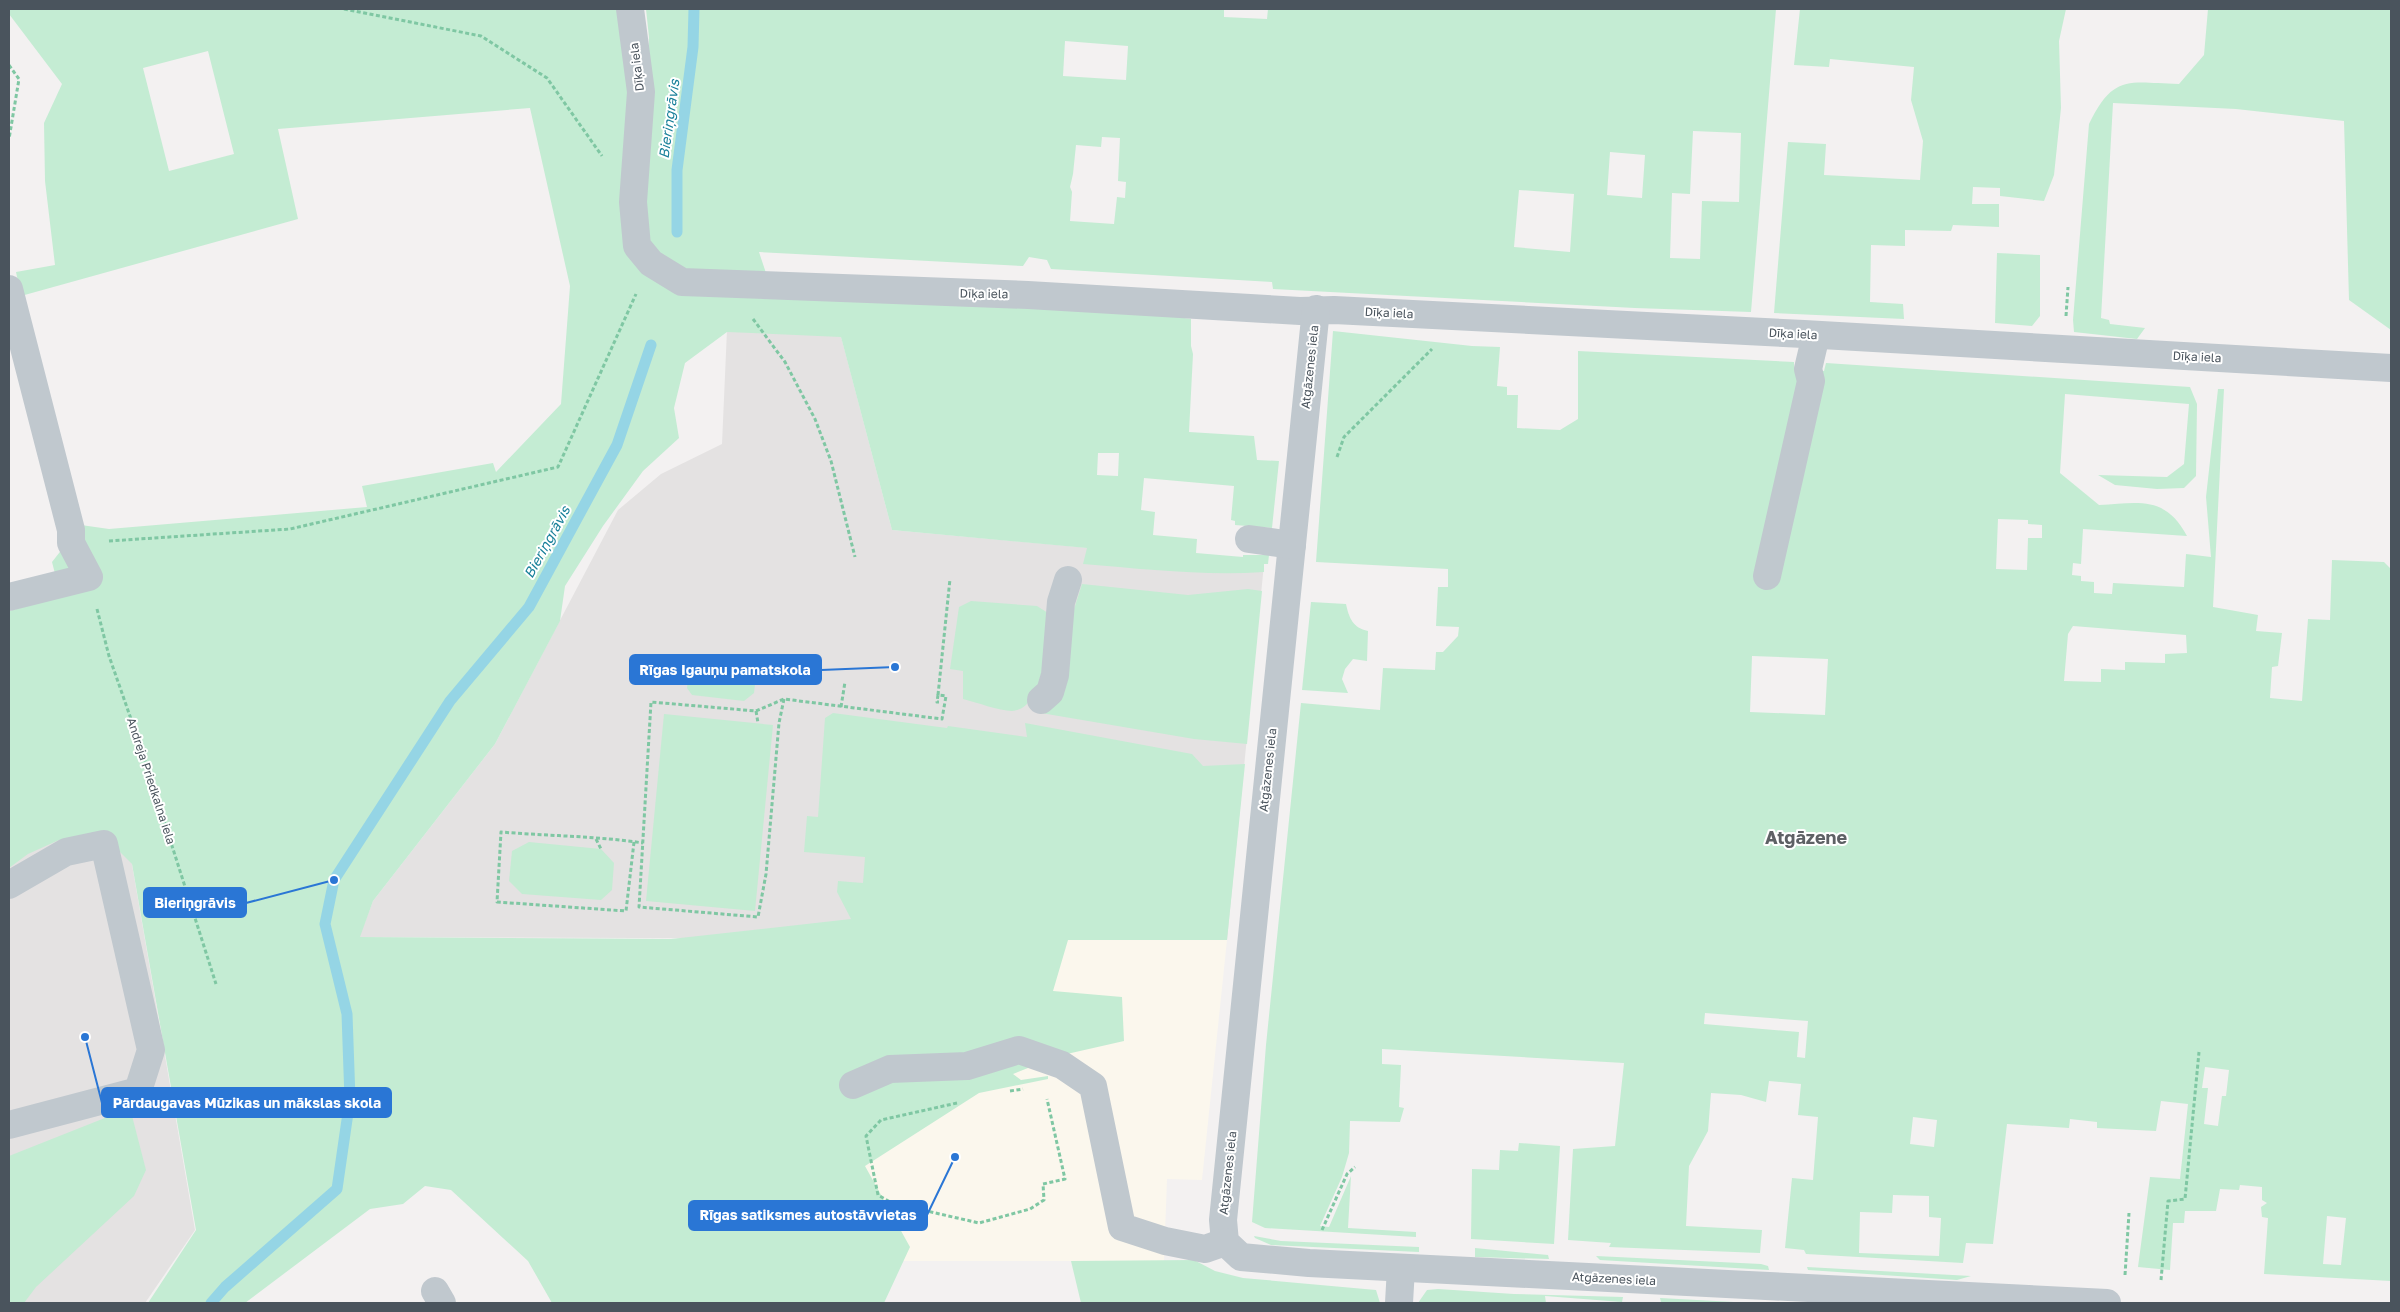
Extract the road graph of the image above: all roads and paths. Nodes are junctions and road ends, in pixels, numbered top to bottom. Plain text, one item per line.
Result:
1 (344, 9) edge
2 (630, 9) edge
3 (9, 65) edge
4 (9, 139) edge
5 (634, 202) junction
6 (650, 263) junction
7 (733, 284) junction
8 (9, 289) edge
9 (1316, 309) junction
10 (1816, 335) junction
11 (1434, 348) dead end
12 (2391, 368) edge
13 (1335, 464) dead end
14 (1249, 539) dead end
15 (71, 542) junction
16 (1292, 546) junction
17 (855, 557) dead end
18 (1767, 576) dead end
19 (89, 577) junction
20 (950, 579) dead end
21 (1068, 580) dead end
22 (9, 597) edge
23 (845, 682) dead end
24 (938, 695) junction
25 (784, 699) junction
26 (1041, 700) dead end
27 (939, 702) dead end
28 (841, 706) junction
29 (756, 711) junction
30 (758, 723) dead end
31 (596, 839) junction
32 (634, 842) junction
33 (644, 843) junction
34 (601, 849) dead end
35 (9, 885) edge
36 (216, 984) dead end
37 (2199, 1052) dead end
38 (853, 1085) dead end
39 (1093, 1086) junction
40 (1031, 1087) dead end
41 (1043, 1092) dead end
42 (1003, 1093) dead end
43 (1047, 1099) junction
44 (965, 1101) dead end
45 (9, 1125) edge
46 (1355, 1167) dead end
47 (2130, 1213) dead end
48 (1320, 1232) dead end
49 (1225, 1242) junction
50 (1400, 1268) junction
51 (2124, 1278) dead end
52 (2162, 1280) dead end
53 (1399, 1303) edge
54 (2107, 1303) edge

1 - 5 path
2 - 5 street, Dīķa iela
3 - 4 path
5 - 6 street, Dīķa iela
6 - 7 street, Dīķa iela
6 - 15 path
7 - 9 street, Dīķa iela
7 - 17 path
8 - 15 street
9 - 10 street, Dīķa iela
9 - 16 street, Atgāzenes iela
10 - 12 street, Dīķa iela
10 - 18 street
11 - 13 path
14 - 16 street
15 - 19 street
16 - 49 street, Atgāzenes iela
19 - 22 street
19 - 36 path, Andreja Priedkalna iela
20 - 24 path
21 - 26 street
23 - 28 path
24 - 27 path
24 - 28 path
25 - 28 path
25 - 29 path
25 - 33 path
29 - 30 path
29 - 33 path
31 - 32 path
31 - 32 path
31 - 34 path
32 - 33 path
35 - 45 street
37 - 52 path
38 - 39 street
39 - 43 path
39 - 49 street
40 - 42 path
41 - 43 path
43 - 44 path
46 - 48 path
47 - 51 path
49 - 50 street, Atgāzenes iela
50 - 53 street
50 - 54 street, Atgāzenes iela

